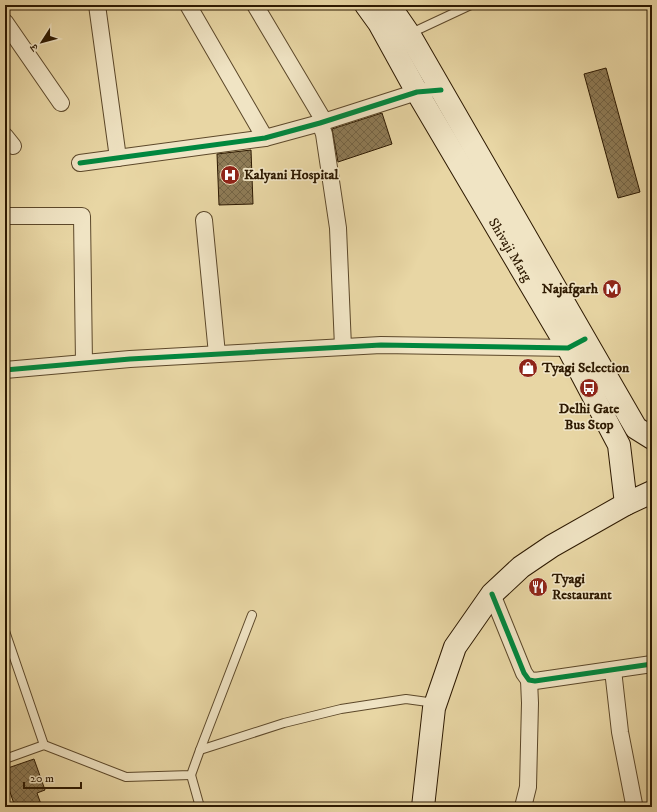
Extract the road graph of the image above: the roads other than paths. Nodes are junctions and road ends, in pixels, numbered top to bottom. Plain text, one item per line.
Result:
1 (97, 5) edge
2 (188, 5) edge
3 (256, 5) edge
4 (366, 5) edge
5 (389, 5) edge
6 (471, 5) edge
7 (5, 22) edge
8 (409, 34) junction
9 (441, 90) junction
10 (417, 92) junction
11 (61, 103) dead end
12 (322, 122) junction
13 (264, 138) junction
14 (118, 158) junction
15 (80, 163) dead end
16 (5, 216) edge
17 (204, 220) dead end
18 (576, 343) junction
19 (343, 347) junction
20 (217, 354) junction
21 (84, 363) junction
22 (5, 370) edge
23 (652, 438) edge
24 (652, 492) edge
25 (626, 504) junction
26 (492, 594) junction
27 (252, 615) dead end
28 (5, 631) edge
29 (652, 664) edge
30 (613, 670) junction
31 (529, 680) junction
32 (436, 703) junction
33 (44, 745) junction
34 (200, 750) junction
35 (5, 760) edge
36 (191, 775) junction
37 (634, 804) dead end
38 (200, 807) edge
39 (423, 807) edge
40 (523, 807) edge

1 - 14 street
2 - 13 street
3 - 12 street
4 - 10 main road, Shivaji Marg
5 - 8 main road, Shivaji Marg
6 - 8 lane
7 - 11 street
8 - 9 main road, Shivaji Marg
9 - 10 street
9 - 18 main road, Shivaji Marg
10 - 12 street
10 - 18 main road, Shivaji Marg
12 - 13 street
12 - 19 street
13 - 14 street
14 - 15 street
16 - 21 street
17 - 20 street
18 - 19 street
18 - 23 main road, Shivaji Marg
18 - 25 main road, Shivaji Marg
19 - 20 street
20 - 21 street
21 - 22 street
24 - 25 main road
25 - 26 main road
26 - 31 street
26 - 32 main road
27 - 34 lane
28 - 33 lane
29 - 30 street
30 - 31 street
30 - 37 street
31 - 40 street
32 - 34 lane
32 - 39 main road
33 - 35 lane
33 - 36 lane
34 - 36 lane
36 - 38 lane

